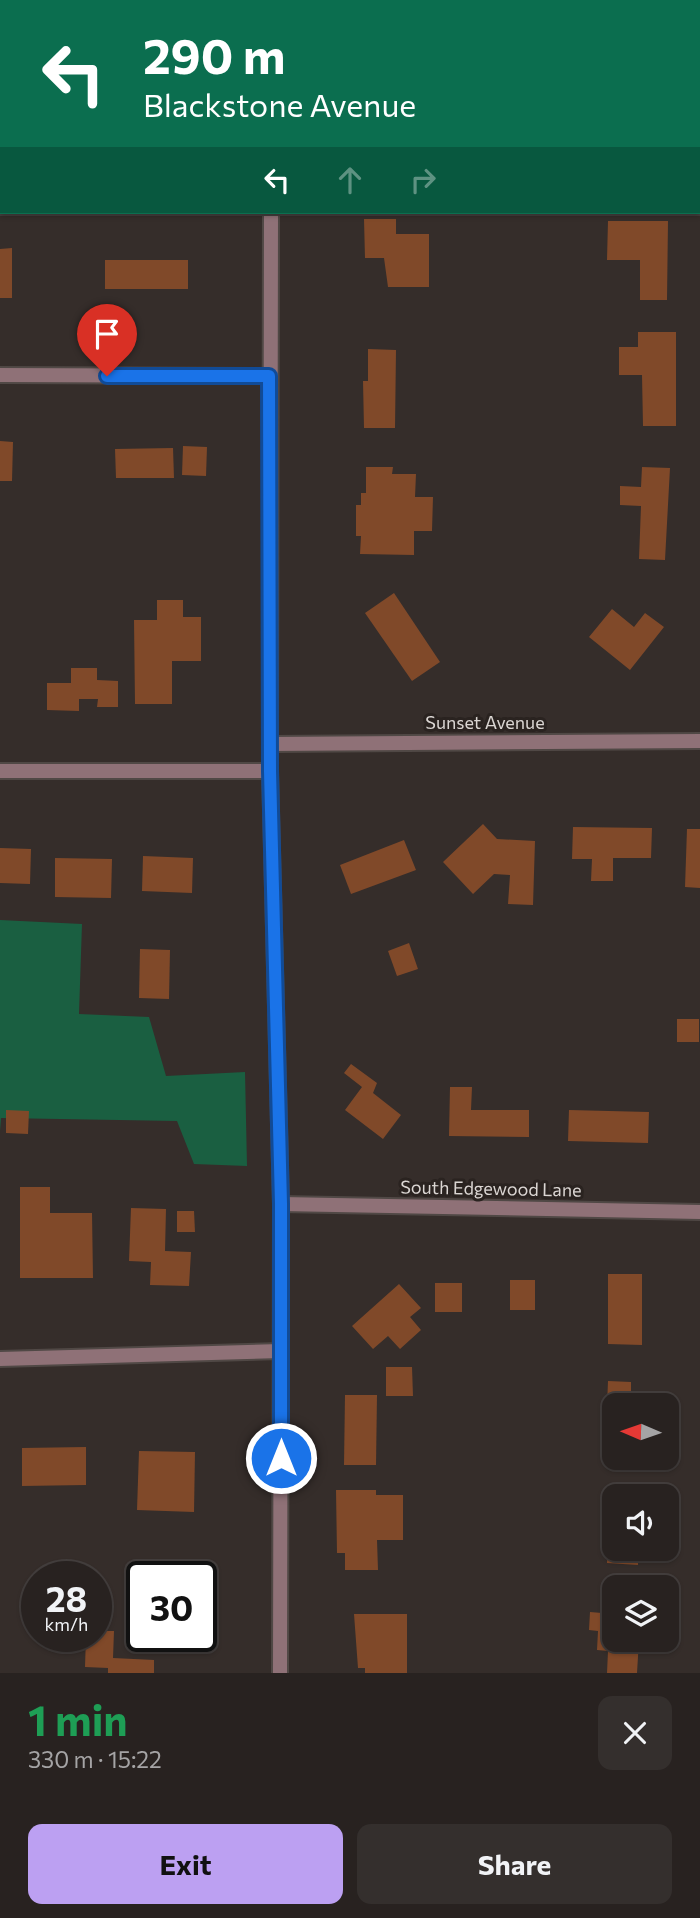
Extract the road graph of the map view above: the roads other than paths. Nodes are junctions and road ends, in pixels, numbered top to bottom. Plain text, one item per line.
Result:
1 (271, 214) edge
2 (0, 375) edge
3 (269, 376) junction
4 (700, 741) edge
5 (270, 744) junction
6 (0, 771) edge
7 (270, 771) junction
8 (281, 1204) junction
9 (700, 1212) edge
10 (281, 1351) junction
11 (0, 1359) edge
12 (280, 1673) edge

1 - 3 street
2 - 3 street
3 - 5 street
4 - 5 street, Sunset Avenue
5 - 7 street
6 - 7 street
7 - 8 street
8 - 9 street, South Edgewood Lane
8 - 10 street
10 - 11 street
10 - 12 street

